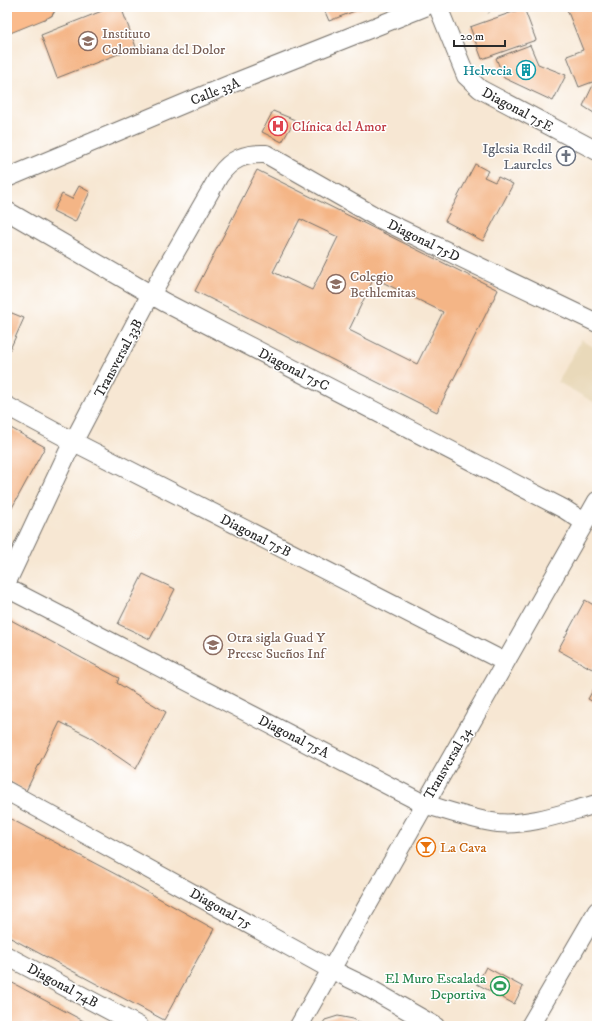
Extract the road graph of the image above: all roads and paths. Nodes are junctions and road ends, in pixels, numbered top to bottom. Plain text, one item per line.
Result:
1 (44, 7) edge
2 (425, 7) edge
3 (438, 7) edge
4 (487, 7) edge
5 (489, 13) dead end
6 (7, 22) edge
7 (597, 151) edge
8 (254, 154) joint
9 (7, 178) edge
10 (7, 211) edge
11 (152, 295) junction
12 (597, 323) edge
13 (7, 406) edge
14 (74, 442) junction
15 (597, 501) edge
16 (584, 522) junction
17 (7, 582) edge
18 (7, 588) edge
19 (505, 662) junction
20 (7, 791) edge
21 (424, 804) junction
22 (597, 804) edge
23 (597, 911) edge
24 (7, 956) edge
25 (330, 969) junction
26 (139, 1026) edge
27 (299, 1026) edge
28 (435, 1026) edge
29 (530, 1026) edge

1 - 6 main road
2 - 9 street, Calle 33A
3 - 7 street, Diagonal 75E
4 - 5 path
8 - 11 street, Transversal 33B
8 - 12 street, Diagonal 75D
10 - 11 street, Diagonal 75C
11 - 14 street, Transversal 33B
11 - 16 street, Diagonal 75C
13 - 14 street, Diagonal 75B
14 - 17 street, Transversal 33B
14 - 19 street, Diagonal 75B
15 - 16 street, Transversal 34
16 - 19 street, Transversal 34
18 - 21 street, Diagonal 75A
19 - 21 street, Transversal 34
20 - 25 street, Diagonal 75
21 - 22 street, Diagonal 75A
21 - 25 street, Transversal 34
23 - 29 street
24 - 26 street, Diagonal 74B
25 - 27 street, Transversal 34
25 - 28 street, Diagonal 75

